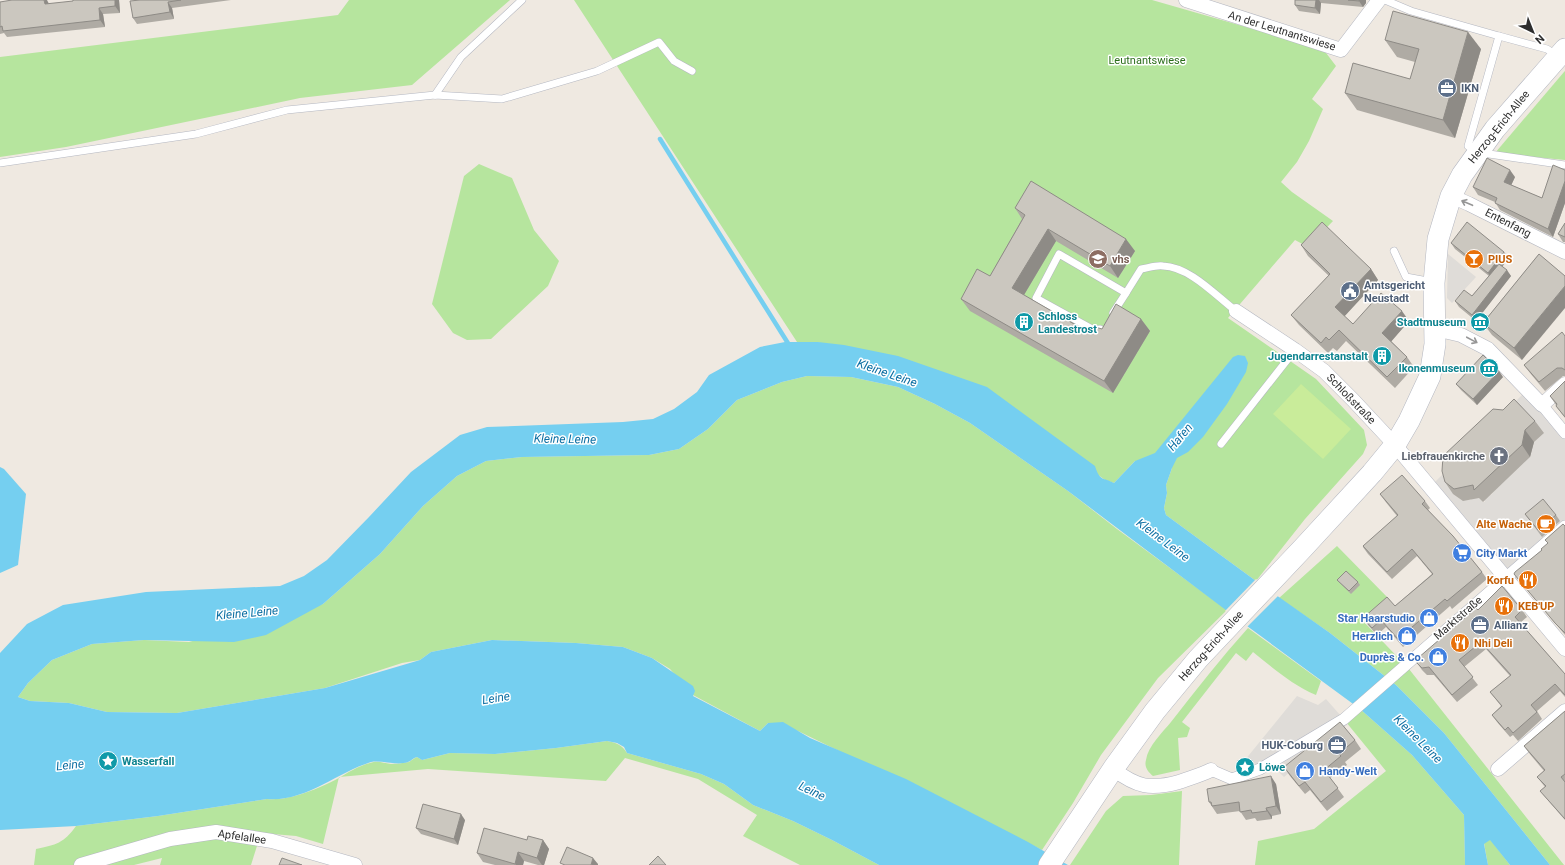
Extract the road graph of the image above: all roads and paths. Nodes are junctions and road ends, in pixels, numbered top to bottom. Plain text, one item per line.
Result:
1 (522, 0) edge
2 (1186, 0) edge
3 (1380, 0) edge
4 (1385, 0) edge
5 (1499, 36) junction
6 (1562, 53) edge
7 (692, 71) dead end
8 (435, 95) junction
9 (1477, 152) junction
10 (0, 163) edge
11 (1565, 165) edge
12 (1450, 196) junction
13 (1394, 251) dead end
14 (1565, 252) edge
15 (1434, 283) junction
16 (1126, 293) junction
17 (1236, 311) joint
18 (1109, 321) edge
19 (1105, 328) edge
20 (1435, 329) junction
21 (1295, 350) junction
22 (1565, 384) edge
23 (1542, 405) junction
24 (1565, 433) edge
25 (1221, 444) dead end
26 (1395, 445) junction
27 (1565, 526) edge
28 (1505, 577) junction
29 (1565, 649) edge
30 (1565, 711) edge
31 (1113, 769) junction
32 (1211, 770) joint
33 (1498, 770) dead end
34 (81, 865) edge
35 (355, 865) edge
36 (1049, 865) edge

1 - 8 lane
2 - 3 street, An der Leutnantswiese
4 - 5 lane
5 - 6 lane
5 - 9 lane
6 - 9 main road, Herzog-Erich-Allee
7 - 8 lane
8 - 10 lane
9 - 11 lane
9 - 12 main road, Herzog-Erich-Allee
14 -> 12 street, Entenfang
12 - 15 main road, Herzog-Erich-Allee
13 - 15 lane
15 - 20 main road, Herzog-Erich-Allee
16 - 17 lane, Schloßstraße
16 - 18 lane, Schloßstraße
16 - 19 lane
17 - 21 street, Schloßstraße
20 -> 23 street
20 - 26 main road, Herzog-Erich-Allee
21 - 25 lane
21 - 26 street, Schloßstraße
22 - 23 street
23 - 24 street
26 - 28 street, Schloßstraße
26 - 31 main road, Herzog-Erich-Allee
27 - 28 street, Marktstraße
28 - 29 street, Schloßstraße
28 - 32 street, Marktstraße
30 - 33 street
31 - 32 street
31 - 36 main road, Herzog-Erich-Allee
34 - 35 street, Apfelallee

